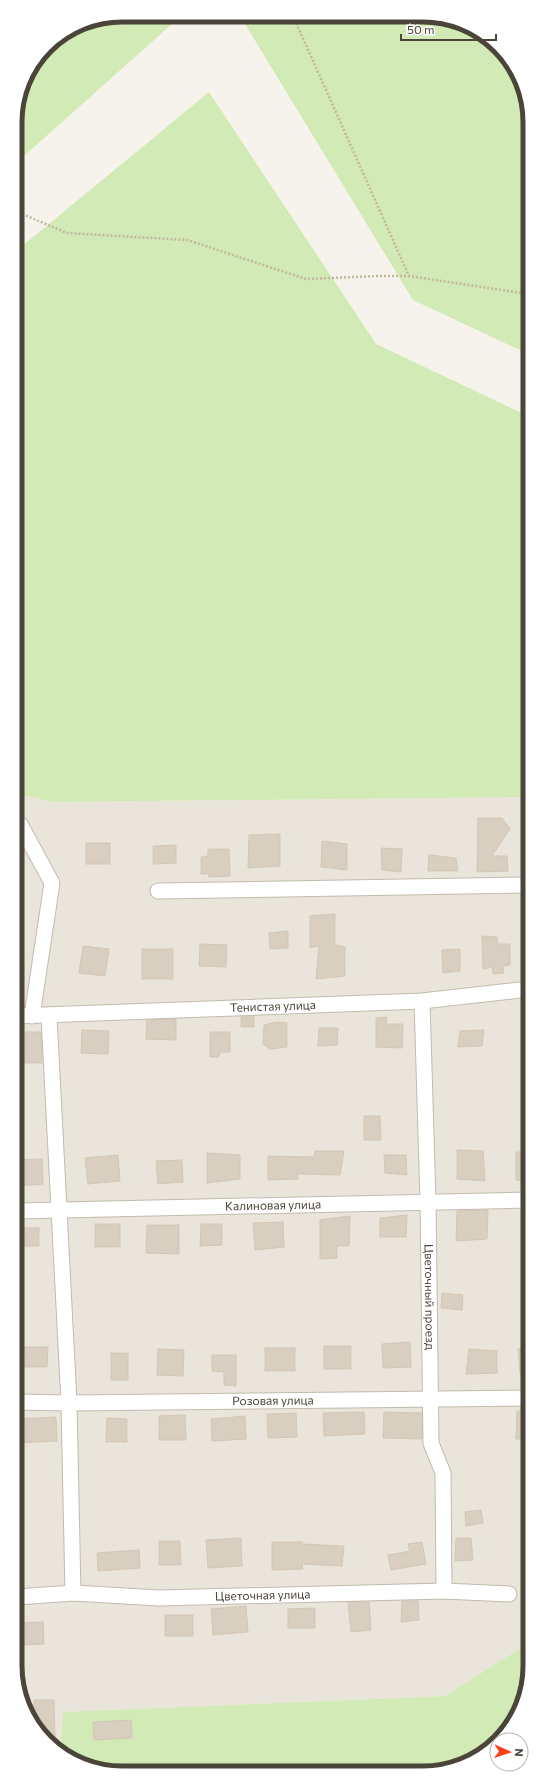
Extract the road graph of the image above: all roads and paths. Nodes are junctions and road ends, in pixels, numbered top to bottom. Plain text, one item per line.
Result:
1 (296, 22) edge
2 (22, 214) edge
3 (410, 276) junction
4 (523, 293) edge
5 (22, 828) edge
6 (523, 885) edge
7 (158, 891) dead end
8 (523, 990) edge
9 (422, 1001) junction
10 (22, 1016) edge
11 (32, 1016) junction
12 (49, 1016) junction
13 (523, 1200) edge
14 (428, 1201) junction
15 (58, 1210) junction
16 (22, 1211) edge
17 (523, 1398) edge
18 (430, 1400) junction
19 (22, 1402) edge
20 (69, 1403) junction
21 (444, 1591) junction
22 (73, 1593) junction
23 (509, 1594) dead end
24 (22, 1597) edge

1 - 3 path
2 - 3 path
3 - 4 path
5 - 11 street
6 - 7 street
8 - 9 street, Тенистая улица
9 - 12 street, Тенистая улица
9 - 14 street, Цветочный проезд
10 - 11 street, Тенистая улица
11 - 12 street, Тенистая улица
12 - 15 street
13 - 14 street, Калиновая улица
14 - 15 street, Калиновая улица
14 - 18 street, Цветочный проезд
15 - 16 street, Калиновая улица
15 - 20 street
17 - 18 street, Розовая улица
18 - 20 street, Розовая улица
18 - 21 street, Цветочный проезд
19 - 20 street, Розовая улица
20 - 22 street
21 - 22 street, Цветочная улица
21 - 23 street, Цветочная улица
22 - 24 street, Цветочная улица

